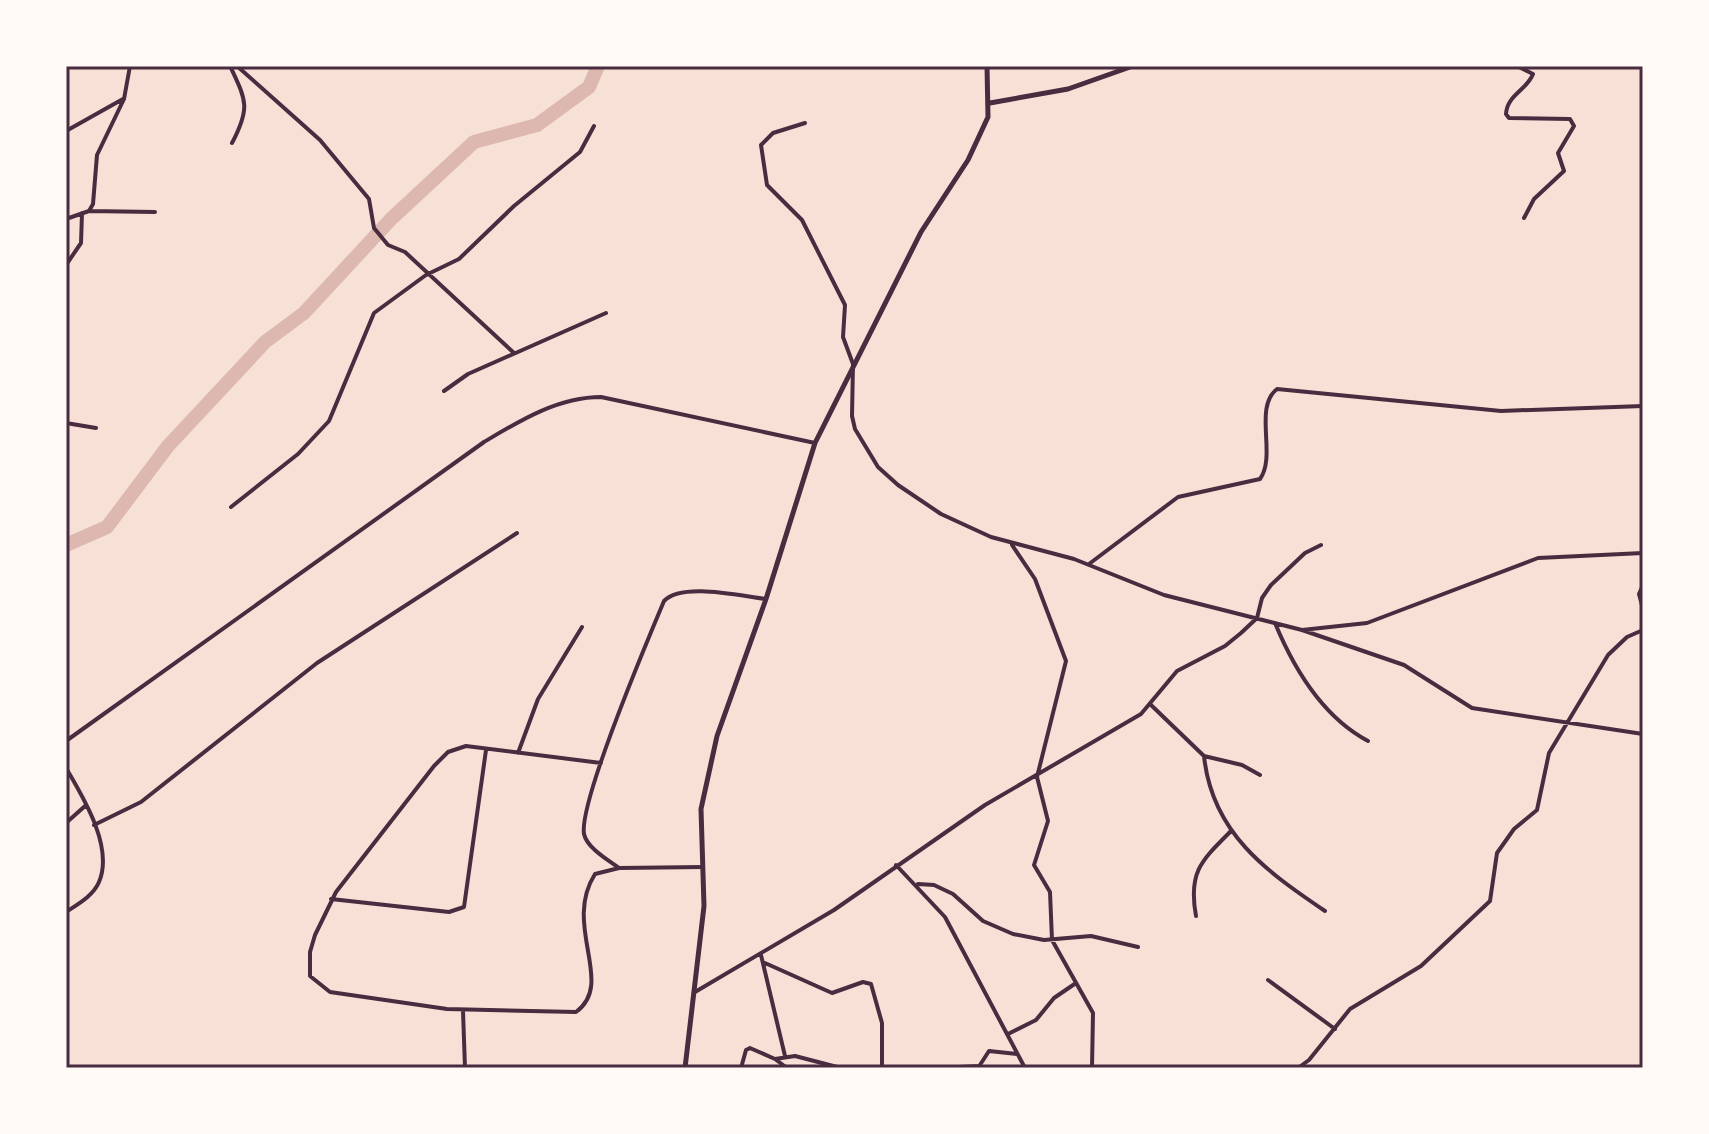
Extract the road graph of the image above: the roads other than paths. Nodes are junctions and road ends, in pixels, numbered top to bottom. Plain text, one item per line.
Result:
1 (130, 66) edge
2 (230, 66) edge
3 (237, 66) edge
4 (987, 66) edge
5 (1133, 66) edge
6 (1407, 66) edge
7 (1497, 66) edge
8 (1517, 66) edge
9 (124, 99) junction
10 (990, 103) junction
11 (805, 123) dead end
12 (594, 126) dead end
13 (66, 131) edge
14 (232, 143) dead end
15 (89, 211) junction
16 (155, 212) dead end
17 (82, 213) junction
18 (1524, 218) dead end
19 (66, 219) edge
20 (66, 265) edge
21 (426, 275) junction
22 (606, 313) dead end
23 (514, 353) junction
24 (853, 364) junction
25 (444, 391) dead end
26 (1643, 406) edge
27 (66, 423) edge
28 (96, 428) dead end
29 (815, 443) junction
30 (231, 507) dead end
31 (517, 533) dead end
32 (1010, 543) junction
33 (1321, 545) dead end
34 (1643, 553) edge
35 (1089, 564) junction
36 (1643, 585) edge
37 (766, 599) junction
38 (1643, 609) edge
39 (1257, 618) junction
40 (1275, 623) junction
41 (582, 627) dead end
42 (1302, 630) junction
43 (1643, 630) edge
44 (1151, 705) junction
45 (1569, 724) junction
46 (1643, 734) edge
47 (66, 741) edge
48 (1368, 741) dead end
49 (486, 749) junction
50 (518, 753) junction
51 (1204, 756) junction
52 (601, 763) junction
53 (66, 768) edge
54 (1260, 775) dead end
55 (1037, 777) junction
56 (85, 806) junction
57 (66, 823) edge
58 (94, 825) junction
59 (1231, 831) junction
60 (896, 865) junction
61 (703, 867) junction
62 (619, 868) junction
63 (916, 884) junction
64 (331, 899) junction
65 (1325, 911) dead end
66 (66, 912) edge
67 (1196, 916) dead end
68 (1052, 940) junction
69 (1138, 947) dead end
70 (761, 955) junction
71 (765, 963) junction
72 (1268, 980) dead end
73 (1076, 983) junction
74 (693, 993) junction
75 (463, 1011) junction
76 (1335, 1029) junction
77 (1008, 1034) junction
78 (1017, 1054) junction
79 (785, 1056) junction
80 (775, 1059) junction
81 (979, 1067) edge
82 (465, 1068) edge
83 (685, 1068) edge
84 (741, 1068) edge
85 (787, 1068) edge
86 (841, 1068) edge
87 (882, 1068) edge
88 (937, 1068) edge
89 (1025, 1068) edge
90 (1092, 1068) edge
91 (1298, 1068) edge

1 - 9 street
2 - 14 street
3 - 21 street
4 - 10 street
5 - 10 street
6 - 7 street
8 - 18 street
9 - 13 street
9 - 15 street
10 - 24 street
11 - 24 street
12 - 21 street
15 - 16 street
15 - 17 street
17 - 19 street
17 - 20 street
21 - 23 street
21 - 30 street
22 - 23 street
23 - 25 street
24 - 29 street
24 - 32 street
26 - 35 street
27 - 28 street
29 - 37 street
29 - 47 street
31 - 58 street
32 - 35 street
32 - 55 street
33 - 39 street
34 - 42 street
35 - 39 street
36 - 38 street
37 - 52 street
37 - 61 street
39 - 40 street
39 - 44 street
40 - 42 street
40 - 48 street
41 - 50 street
42 - 45 street
43 - 45 street
44 - 51 street
44 - 55 street
45 - 46 street
45 - 76 street
49 - 50 street
49 - 64 street
49 - 64 street
50 - 52 street
51 - 54 street
51 - 59 street
52 - 62 street
53 - 56 street
55 - 60 street
55 - 68 street
56 - 57 street
56 - 58 street
58 - 66 street
59 - 65 street
59 - 67 street
60 - 63 street
60 - 70 street
61 - 62 street
61 - 74 street
62 - 75 street
63 - 68 street
63 - 77 street
64 - 75 street
68 - 69 street
68 - 73 street
70 - 71 street
70 - 74 street
71 - 79 street
71 - 87 street
72 - 76 street
73 - 77 street
73 - 90 street
74 - 83 street
75 - 82 street
76 - 91 street
77 - 78 street
78 - 81 street
78 - 89 street
79 - 80 street
79 - 86 street
80 - 84 street
80 - 85 street
81 - 88 street

